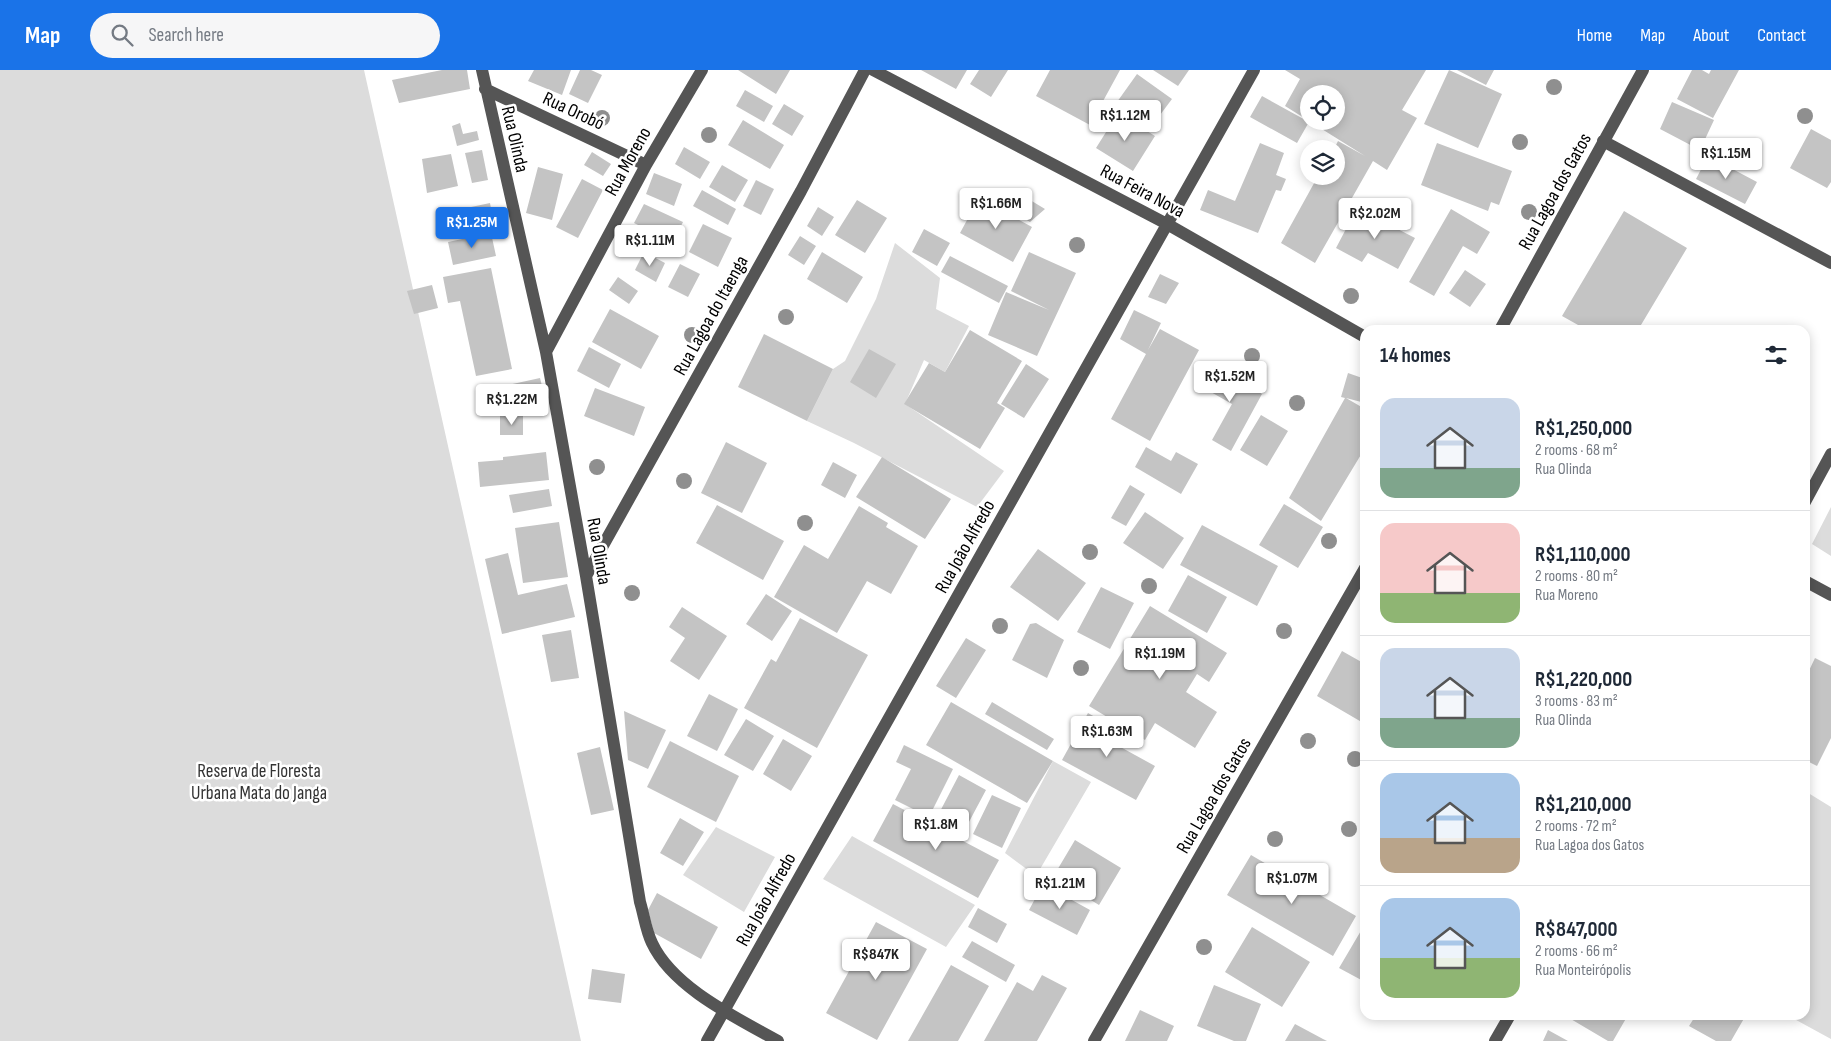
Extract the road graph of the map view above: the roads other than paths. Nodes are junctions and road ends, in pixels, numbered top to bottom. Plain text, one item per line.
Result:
1 (482, 70) edge
2 (702, 70) edge
3 (865, 70) edge
4 (873, 70) edge
5 (1254, 70) edge
6 (1643, 70) edge
7 (486, 89) junction
8 (1603, 141) junction
9 (646, 164) junction
10 (1168, 224) junction
11 (1831, 263) edge
12 (1503, 325) edge
13 (1360, 333) edge
14 (546, 352) junction
15 (1831, 454) edge
16 (1810, 493) edge
17 (586, 576) junction
18 (1360, 577) edge
19 (1810, 584) edge
20 (1831, 595) edge
21 (724, 1011) junction
22 (1507, 1020) edge
23 (707, 1041) edge
24 (778, 1041) edge
25 (1094, 1041) edge
26 (1495, 1041) edge

1 - 7 street, Rua Olinda
2 - 9 street, Rua Moreno
3 - 17 street, Rua Lagoa do Itaenga
4 - 10 street, Rua Feira Nova
5 - 10 street, Rua João Alfredo
6 - 8 street, Rua Lagoa dos Gatos
7 - 9 street, Rua Orobó
7 - 14 street, Rua Olinda
8 - 11 street
8 - 12 street, Rua Lagoa dos Gatos
9 - 14 street, Rua Moreno
10 - 13 street, Rua Feira Nova
10 - 21 street, Rua João Alfredo
14 - 17 street, Rua Olinda
15 - 16 street
17 - 21 street, Rua Olinda
18 - 25 street, Rua Lagoa dos Gatos
19 - 20 street
21 - 23 street, Rua João Alfredo
21 - 24 street, Rua Olinda
22 - 26 street

